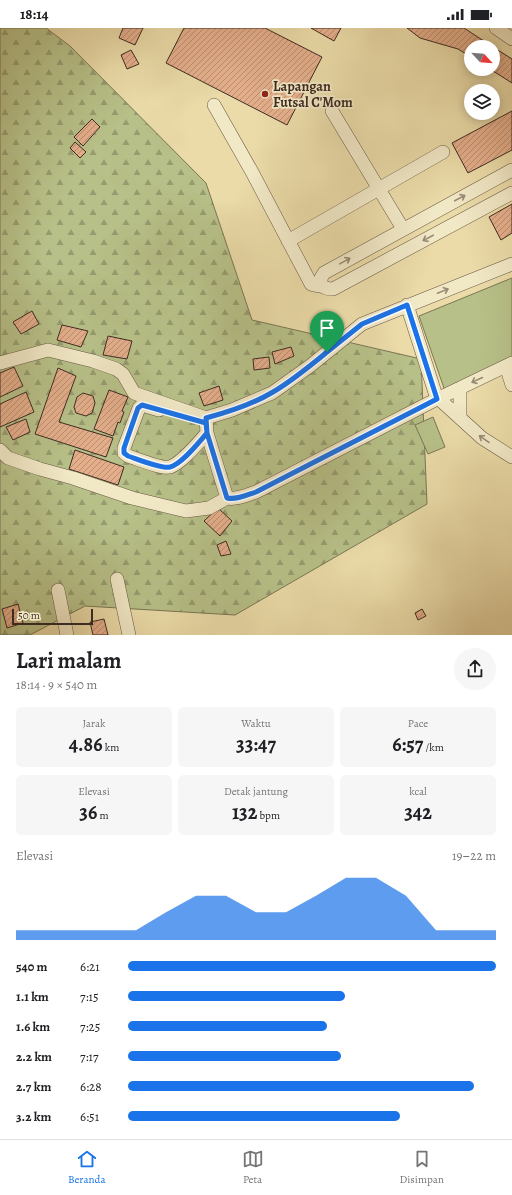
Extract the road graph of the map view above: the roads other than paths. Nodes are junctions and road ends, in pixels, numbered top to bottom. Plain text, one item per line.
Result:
1 (496, 28) edge
2 (512, 39) edge
3 (214, 105) dead end
4 (332, 111) dead end
5 (443, 152) dead end
6 (512, 170) edge
7 (379, 189) junction
8 (512, 193) edge
9 (403, 229) junction
10 (288, 241) junction
11 (512, 264) edge
12 (321, 286) junction
13 (407, 305) junction
14 (0, 363) edge
15 (509, 364) edge
16 (512, 385) edge
17 (460, 388) junction
18 (438, 398) junction
19 (460, 417) junction
20 (207, 425) junction
21 (0, 450) edge
22 (512, 457) edge
23 (227, 498) junction
24 (117, 580) dead end
25 (58, 590) dead end
26 (67, 635) edge
27 (129, 635) edge

1 - 2 street
3 - 10 street
4 - 7 street
5 - 7 street
9 -> 6 street
7 - 9 street
7 - 10 street
8 -> 12 street
12 -> 9 street
10 - 12 street
13 -> 11 street
13 - 18 street
13 - 20 street
14 - 20 street
15 - 16 street
15 -> 17 street
17 - 18 street
17 - 19 street
18 - 19 street
18 - 23 street
22 -> 19 street
20 - 20 street
20 - 23 street
21 - 23 street
24 - 27 street
25 - 26 street

